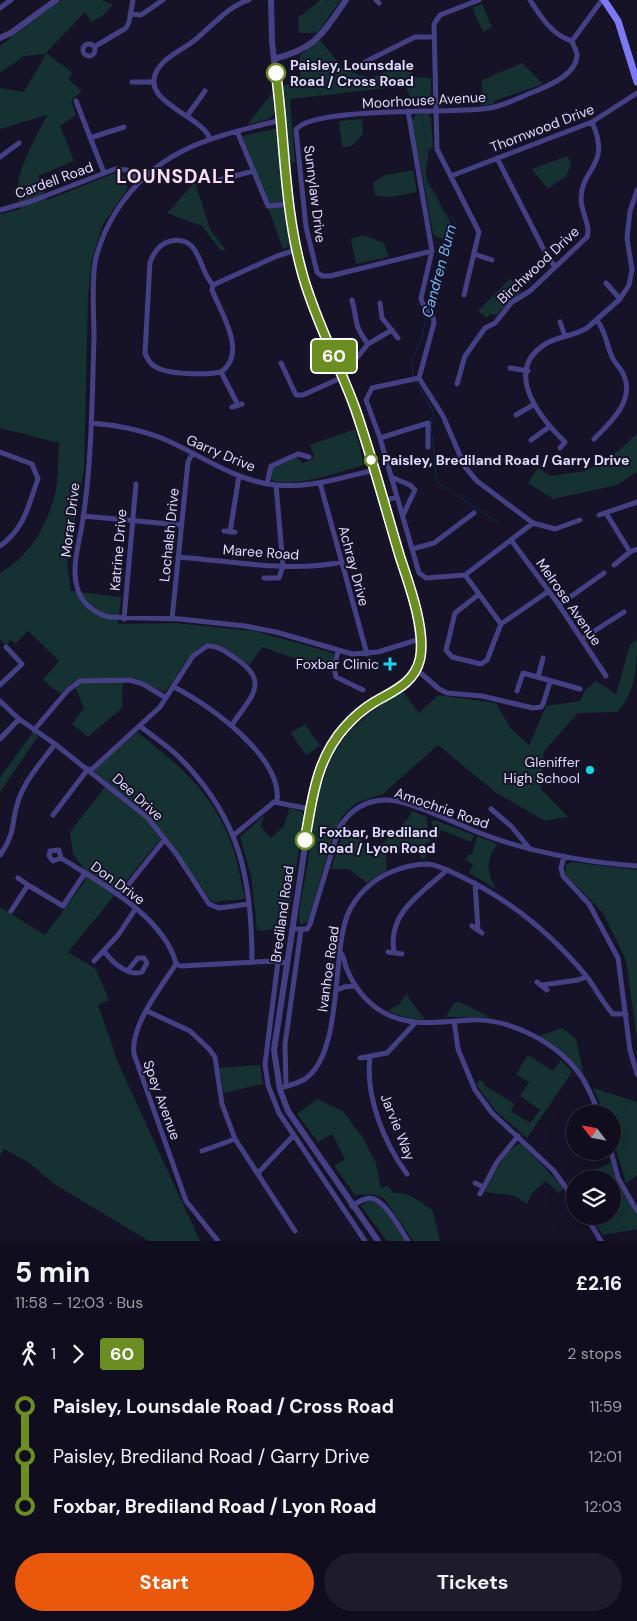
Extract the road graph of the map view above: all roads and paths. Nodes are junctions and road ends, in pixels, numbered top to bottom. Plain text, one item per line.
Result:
1 (11, 0) edge
2 (56, 0) edge
3 (133, 0) edge
4 (163, 0) edge
5 (249, 0) edge
6 (271, 0) edge
7 (346, 0) edge
8 (479, 0) edge
9 (530, 0) edge
10 (603, 0) edge
11 (0, 8) edge
12 (130, 14) junction
13 (434, 37) junction
14 (0, 38) edge
15 (572, 41) junction
16 (94, 47) dead end
17 (274, 59) junction
18 (365, 62) dead end
19 (132, 82) dead end
20 (154, 82) junction
21 (637, 82) edge
22 (205, 91) dead end
23 (637, 93) edge
24 (76, 101) dead end
25 (435, 109) junction
26 (408, 112) junction
27 (187, 116) junction
28 (281, 120) junction
29 (592, 122) junction
30 (299, 125) joint
31 (124, 127) dead end
32 (237, 131) junction
33 (90, 138) junction
34 (207, 140) junction
35 (19, 143) dead end
36 (0, 157) edge
37 (497, 158) junction
38 (299, 164) junction
39 (287, 166) junction
40 (253, 171) junction
41 (104, 173) junction
42 (451, 176) junction
43 (140, 181) junction
44 (216, 181) dead end
45 (637, 190) edge
46 (290, 204) junction
47 (0, 209) edge
48 (296, 250) junction
49 (432, 251) junction
50 (474, 254) junction
51 (492, 260) dead end
52 (555, 268) junction
53 (634, 270) edge
54 (606, 284) dead end
55 (213, 285) junction
56 (464, 295) dead end
57 (620, 299) junction
58 (352, 300) dead end
59 (380, 304) dead end
60 (597, 320) junction
61 (560, 322) dead end
62 (348, 324) dead end
63 (355, 324) junction
64 (392, 330) junction
65 (565, 336) junction
66 (398, 338) dead end
67 (368, 344) junction
68 (336, 362) junction
69 (281, 364) dead end
70 (510, 368) dead end
71 (528, 371) junction
72 (222, 372) junction
73 (343, 377) junction
74 (417, 378) junction
75 (458, 384) dead end
76 (533, 405) junction
77 (237, 406) dead end
78 (516, 415) dead end
79 (91, 423) junction
80 (549, 427) junction
81 (380, 438) junction
82 (594, 439) dead end
83 (531, 440) dead end
84 (428, 447) dead end
85 (560, 448) dead end
86 (0, 452) edge
87 (192, 454) junction
88 (309, 458) dead end
89 (374, 470) junction
90 (239, 476) junction
91 (391, 477) junction
92 (320, 483) junction
93 (136, 484) dead end
94 (267, 484) junction
95 (276, 485) junction
96 (398, 497) junction
97 (384, 501) junction
98 (637, 502) edge
99 (474, 513) dead end
100 (606, 513) junction
101 (403, 515) junction
102 (599, 515) dead end
103 (83, 516) junction
104 (132, 519) junction
105 (580, 520) dead end
106 (533, 523) junction
107 (181, 526) junction
108 (230, 532) dead end
109 (511, 540) junction
110 (0, 546) edge
111 (412, 549) junction
112 (637, 549) edge
113 (630, 552) junction
114 (178, 557) junction
115 (342, 562) junction
116 (614, 565) dead end
117 (283, 566) junction
118 (604, 573) dead end
119 (465, 575) junction
120 (264, 578) dead end
121 (549, 591) junction
122 (478, 595) junction
123 (559, 605) junction
124 (624, 612) dead end
125 (124, 619) junction
126 (172, 619) junction
127 (500, 624) junction
128 (420, 639) junction
129 (582, 639) junction
130 (6, 647) dead end
131 (338, 651) junction
132 (367, 654) junction
133 (543, 658) dead end
134 (416, 669) junction
135 (606, 676) dead end
136 (538, 677) junction
137 (550, 682) junction
138 (0, 685) edge
139 (174, 687) junction
140 (580, 689) dead end
141 (363, 690) dead end
142 (517, 691) dead end
143 (166, 698) junction
144 (0, 701) edge
145 (20, 720) junction
146 (232, 725) junction
147 (140, 726) junction
148 (34, 730) junction
149 (0, 739) edge
150 (55, 744) junction
151 (89, 770) junction
152 (278, 801) junction
153 (310, 809) junction
154 (491, 809) dead end
155 (53, 815) dead end
156 (234, 835) junction
157 (165, 839) junction
158 (530, 849) junction
159 (0, 855) edge
160 (564, 856) junction
161 (61, 858) dead end
162 (637, 866) edge
163 (447, 870) junction
164 (85, 873) junction
165 (18, 878) dead end
166 (474, 883) junction
167 (28, 885) junction
168 (120, 895) junction
169 (249, 904) junction
170 (136, 908) junction
171 (11, 911) dead end
172 (292, 929) junction
173 (477, 929) dead end
174 (301, 930) junction
175 (104, 951) junction
176 (341, 953) junction
177 (402, 954) dead end
178 (94, 961) dead end
179 (252, 962) junction
180 (278, 962) junction
181 (287, 963) junction
182 (176, 964) junction
183 (128, 970) dead end
184 (586, 977) junction
185 (355, 986) junction
186 (337, 990) junction
187 (546, 990) dead end
188 (147, 1011) junction
189 (626, 1014) junction
190 (454, 1021) junction
191 (415, 1023) junction
192 (370, 1057) junction
193 (360, 1058) dead end
194 (637, 1074) edge
195 (283, 1087) junction
196 (595, 1105) edge
197 (294, 1135) junction
198 (518, 1136) junction
199 (236, 1139) junction
200 (202, 1151) dead end
201 (613, 1160) edge
202 (258, 1173) junction
203 (407, 1174) dead end
204 (475, 1183) dead end
205 (483, 1186) junction
206 (566, 1188) edge
207 (480, 1194) dead end
208 (352, 1206) junction
209 (637, 1211) edge
210 (591, 1225) edge
211 (295, 1231) dead end
212 (218, 1241) edge
213 (365, 1241) edge
214 (378, 1241) edge
215 (408, 1241) edge
216 (601, 1241) edge

1 - 11 street
2 - 14 street
3 - 12 street
4 - 12 street
5 - 20 street
6 - 17 street
7 - 17 street
8 - 13 street
9 - 15 street
10 - 15 street
10 - 21 main road
12 - 16 street
13 - 18 street
13 - 25 street
15 - 25 street, Moorhouse Avenue
17 - 28 street
19 - 20 street
20 - 27 street
22 - 27 street
23 - 29 street, Thornwood Drive
24 - 33 street
25 - 26 street, Moorhouse Avenue
25 - 42 street
26 - 30 street, Moorhouse Avenue
26 - 49 street
27 - 34 street
28 - 32 street, Morar Drive
28 - 39 street
29 - 37 street, Thornwood Drive
29 - 52 street, Birchwood Drive
30 - 38 street, Sunnylaw Drive
31 - 33 street
32 - 34 street, Morar Drive
32 - 40 street
33 - 41 street
34 - 43 street, Morar Drive
35 - 36 street
37 - 42 street, Thornwood Drive
37 - 52 street
38 - 39 street
38 - 49 street, Sunnylaw Drive
39 - 46 street
40 - 44 street
40 - 46 street
41 - 43 street, Cardell Road
41 - 47 street, Cardell Road
42 - 50 street
43 - 79 street, Morar Drive
45 - 53 street
46 - 48 street
48 - 55 street
48 - 68 street
49 - 74 street
50 - 51 street
50 - 56 street
52 - 75 street, Birchwood Drive
53 - 57 street
54 - 57 street
55 - 72 street
55 - 72 street
57 - 60 street
58 - 63 street
59 - 64 street
60 - 65 street
60 - 82 street
61 - 65 street
62 - 63 street
63 - 67 street
64 - 66 street
64 - 67 street
65 - 71 street
67 - 68 street
68 - 73 street
69 - 73 street
70 - 71 street
71 - 76 street
72 - 77 street
73 - 89 street
74 - 81 street
74 - 106 street
76 - 78 street
76 - 80 street
79 - 87 street, Garry Drive
79 - 103 street, Morar Drive
80 - 83 street
80 - 85 street
81 - 84 street
81 - 91 street
86 - 110 street
87 - 90 street, Garry Drive
87 - 107 street, Lochalsh Drive
88 - 94 street
89 - 92 street, Garry Drive
89 - 97 street
90 - 94 street, Garry Drive
90 - 108 street
91 - 96 street
91 - 101 street
92 - 95 street, Garry Drive
92 - 115 street, Achray Drive
93 - 104 street, Katrine Drive
94 - 95 street, Garry Drive
95 - 117 street
96 - 97 street
96 - 101 street
97 - 128 street
98 - 100 street
99 - 111 street
100 - 102 street
100 - 113 street
101 - 111 street
103 - 104 street
103 - 125 street, Morar Drive
104 - 107 street
104 - 125 street, Katrine Drive
105 - 106 street
106 - 109 street
107 - 114 street, Lochalsh Drive
109 - 119 street
109 - 121 street, Melrose Avenue
111 - 119 street
112 - 113 street
113 - 116 street
114 - 117 street, Maree Road
114 - 126 street, Lochalsh Drive
115 - 117 street, Maree Road
115 - 132 street, Achray Drive
117 - 120 street
118 - 123 street
119 - 122 street
121 - 123 street, Melrose Avenue
121 - 127 street
122 - 127 street
122 - 127 street
123 - 129 street, Melrose Avenue
124 - 129 street
125 - 126 street, Morar Drive
126 - 131 street, Morar Drive
128 - 132 street, Morar Drive
128 - 134 street
129 - 135 street, Melrose Avenue
130 - 138 street
131 - 132 street, Morar Drive
131 - 141 street
133 - 136 street
134 - 137 street
134 - 153 street, Brediland Road
136 - 137 street
136 - 142 street
137 - 140 street
139 - 143 street
139 - 146 street
139 - 146 street
143 - 147 street
143 - 148 street
144 - 145 street, Dee Drive
145 - 148 street, Dee Drive
145 - 149 street
146 - 152 street
147 - 151 street
147 - 156 street
148 - 150 street, Dee Drive
150 - 151 street, Dee Drive
150 - 159 street
151 - 155 street
151 - 157 street, Dee Drive
152 - 153 street
152 - 156 street
153 - 172 street, Brediland Road
154 - 158 street
156 - 169 street
157 - 168 street
157 - 169 street, Dee Drive
158 - 160 street, Amochrie Road
158 - 174 street, Amochrie Road
160 - 162 street, Amochrie Road
160 - 189 street
161 - 164 street, Don Drive
163 - 166 street, Ivanhoe Road
163 - 176 street, Ivanhoe Road
163 - 177 street
164 - 167 street
164 - 168 street, Don Drive
165 - 167 street
166 - 173 street
166 - 184 street, Ivanhoe Road
167 - 171 street
168 - 170 street, Don Drive
169 - 179 street
170 - 175 street
170 - 182 street, Don Drive
172 - 174 street
172 - 181 street, Brediland Road
174 - 195 street
175 - 178 street
175 - 183 street
176 - 185 street
176 - 186 street, Ivanhoe Road
179 - 180 street
179 - 182 street
180 - 181 street
180 - 197 street, Brediland Road
181 - 195 street, Brediland Road
182 - 188 street, Spey Avenue
184 - 187 street
184 - 189 street, Ivanhoe Road
185 - 186 street
185 - 191 street
186 - 195 street, Ivanhoe Road
188 - 199 street
188 - 212 street, Spey Avenue
189 - 194 street
190 - 191 street
190 - 196 street
190 - 198 street
191 - 192 street
192 - 193 street
192 - 203 street, Jarvie Way
195 - 208 street, Brediland Road
197 - 202 street
197 - 213 street, Brediland Road
198 - 205 street
198 - 206 street
199 - 200 street
199 - 202 street
201 - 209 street
202 - 211 street
204 - 205 street
205 - 207 street
208 - 214 street, Brediland Road
208 - 215 street
210 - 216 street

